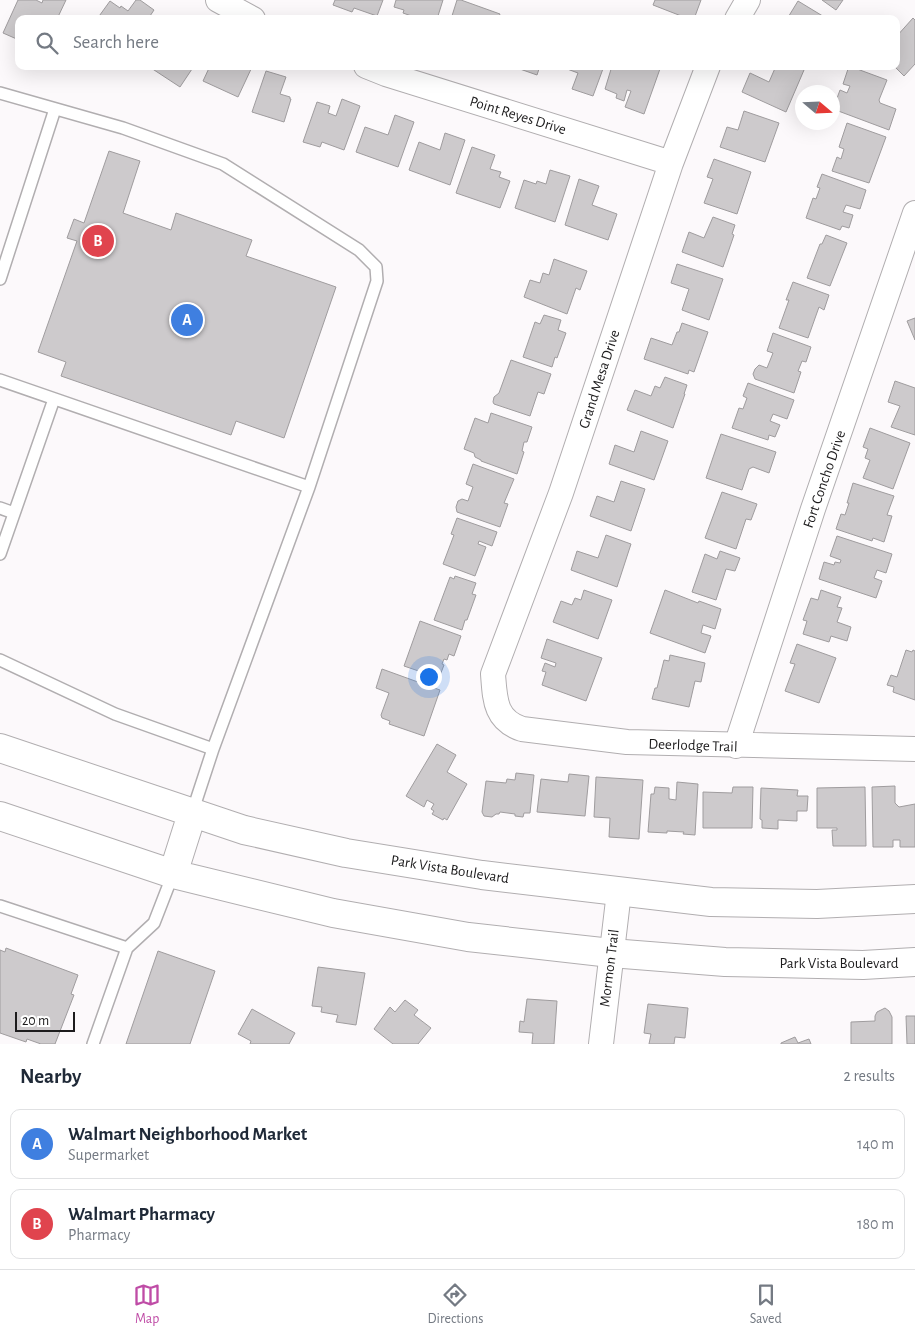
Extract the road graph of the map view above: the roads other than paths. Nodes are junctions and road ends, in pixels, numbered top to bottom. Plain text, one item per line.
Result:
1 (218, 0) edge
2 (748, 0) edge
3 (246, 15) edge
4 (739, 15) edge
5 (376, 70) edge
6 (706, 70) edge
7 (0, 93) edge
8 (55, 109) junction
9 (670, 163) junction
10 (913, 227) edge
11 (0, 279) edge
12 (0, 380) edge
13 (54, 399) junction
14 (309, 488) junction
15 (0, 508) edge
16 (14, 514) junction
17 (0, 554) edge
18 (0, 660) edge
19 (494, 692) joint
20 (736, 746) junction
21 (0, 748) edge
22 (213, 749) junction
23 (915, 749) edge
24 (192, 814) junction
25 (2, 822) edge
26 (173, 874) junction
27 (619, 892) junction
28 (915, 899) edge
29 (0, 906) edge
30 (127, 948) junction
31 (611, 953) junction
32 (915, 962) edge
33 (93, 1044) edge
34 (601, 1044) edge

1 - 3 street
2 - 4 street
5 - 9 street, Point Reyes Drive
6 - 9 street, Grand Mesa Drive
7 - 8 lane
8 - 11 lane
8 - 14 lane
9 - 19 street, Grand Mesa Drive
10 - 20 street, Fort Concho Drive
12 - 13 lane
13 - 14 lane
13 - 16 lane
14 - 22 lane
15 - 16 lane
16 - 17 lane
18 - 22 lane
19 - 20 street, Deerlodge Trail
20 - 23 street, Deerlodge Trail
21 - 24 main road, Park Vista Boulevard
22 - 24 lane
24 - 26 main road
24 - 27 main road, Park Vista Boulevard
25 - 26 main road, Park Vista Boulevard
26 - 30 lane
26 - 31 main road, Park Vista Boulevard
27 - 28 main road, Park Vista Boulevard
27 - 31 street, Mormon Trail
29 - 30 lane
30 - 33 lane
31 - 32 main road, Park Vista Boulevard
31 - 34 street, Mormon Trail

